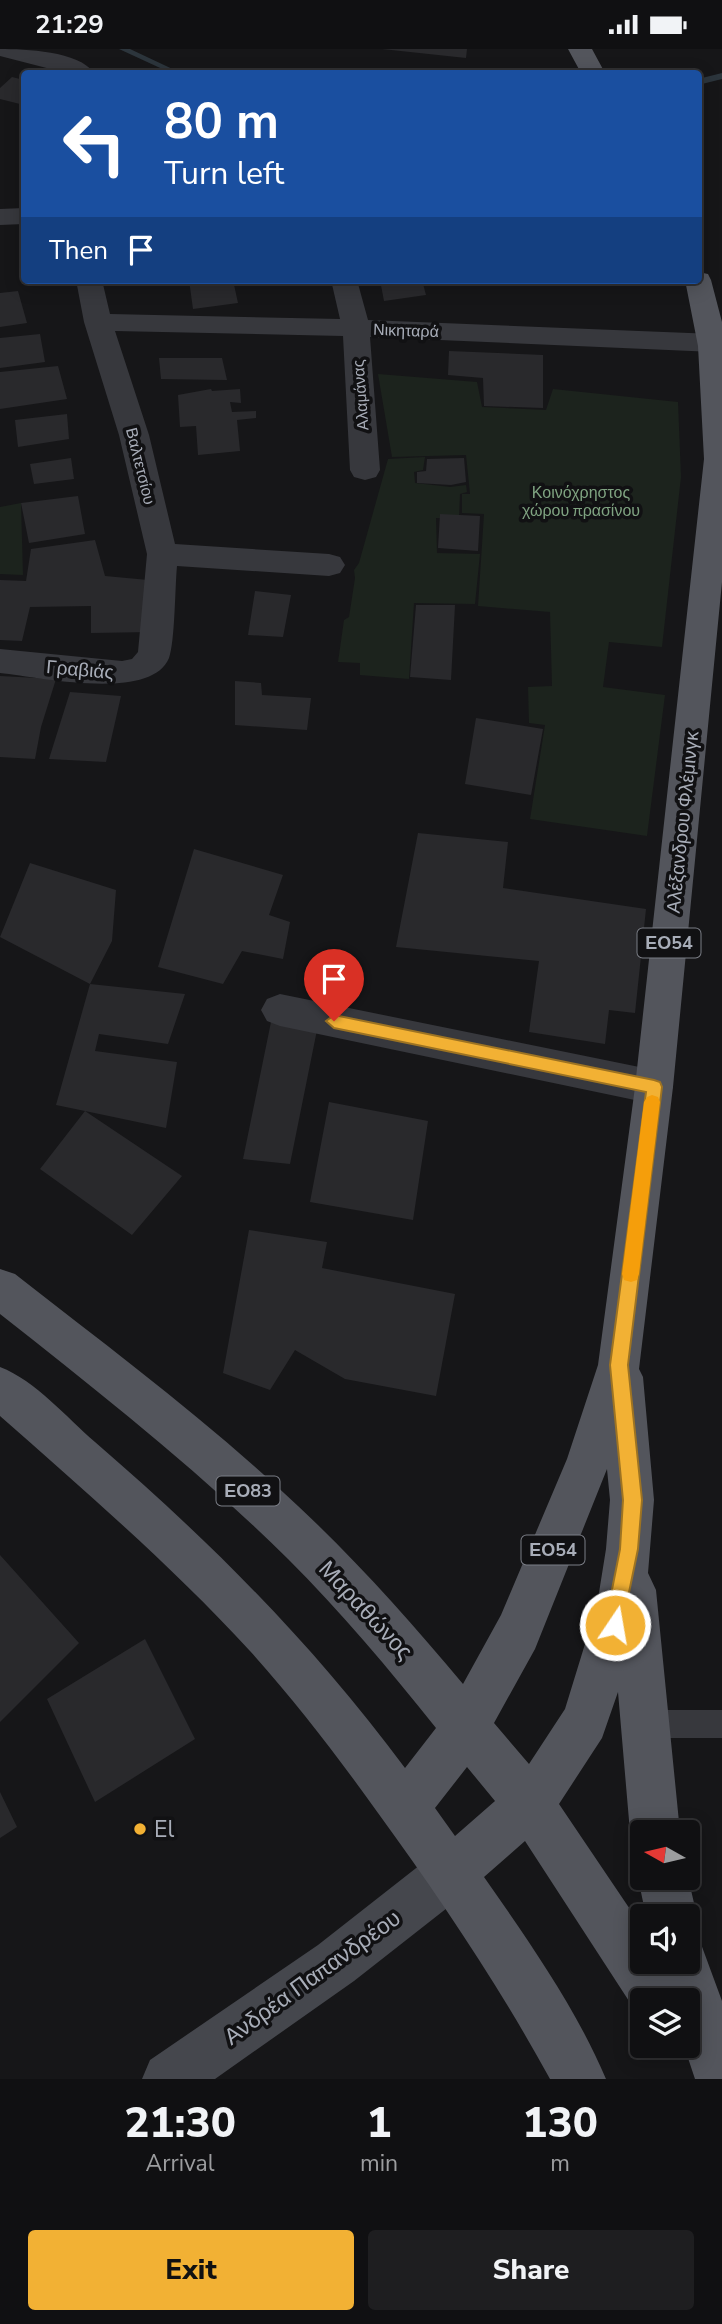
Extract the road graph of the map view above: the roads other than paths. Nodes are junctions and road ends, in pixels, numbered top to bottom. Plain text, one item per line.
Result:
1 (1, 49) edge
2 (580, 49) edge
3 (77, 70) edge
4 (591, 70) edge
5 (21, 216) edge
6 (0, 217) edge
7 (90, 284) edge
8 (345, 284) edge
9 (699, 284) edge
10 (97, 322) junction
11 (356, 328) junction
12 (714, 343) junction
13 (365, 470) dead end
14 (162, 554) junction
15 (329, 565) dead end
16 (154, 656) joint
17 (0, 661) edge
18 (280, 1010) dead end
19 (654, 1087) junction
20 (0, 1288) edge
21 (619, 1365) junction
22 (7, 1404) edge
23 (629, 1549) junction
24 (645, 1724) junction
25 (722, 1724) edge
26 (466, 1726) junction
27 (529, 1804) junction
28 (404, 1807) junction
29 (654, 1820) edge
30 (452, 1872) junction
31 (686, 1974) edge
32 (651, 1988) edge
33 (692, 2058) edge
34 (169, 2079) edge
35 (579, 2079) edge
36 (705, 2079) edge
37 (722, 2079) edge

1 - 3 street
2 - 4 main road
5 - 6 street
7 - 10 street, Βαλτετσίου
8 - 11 street, Αλαμάνας
9 - 12 main road, Αλέξανδρου Φλέμινγκ / ΕΟ54
10 - 11 street, Νικηταρά
10 - 14 street, Βαλτετσίου
11 - 12 street, Νικηταρά
11 - 13 street, Αλαμάνας
12 - 19 main road, Αλέξανδρου Φλέμινγκ / ΕΟ54
14 - 15 street
14 - 16 street, Βαλτετσίου
16 - 17 street, Γραβιάς
18 - 19 street
19 - 21 main road, Αλέξανδρου Φλέμινγκ / ΕΟ54
20 - 26 main road, Μαραθώνος / ΕΟ83
21 - 23 main road, Αλέξανδρου Φλέμινγκ / ΕΟ54
21 - 26 main road, Αλέξανδρου Φλέμινγκ / ΕΟ54
22 - 28 main road
23 - 24 main road, ΕΟ54
23 - 27 main road, Αλέξανδρου Φλέμινγκ / ΕΟ54
24 - 25 lane
24 - 29 main road, ΕΟ54
26 - 27 main road, Μαραθώνος
26 - 28 main road, Αλέξανδρου Φλέμινγκ / ΕΟ54
27 - 30 main road, Αλέξανδρου Φλέμινγκ / ΕΟ54
27 - 32 main road, Μαραθώνος
28 - 30 main road
30 - 34 main road, Ανδρέα Παπανδρέου
30 - 35 main road
31 - 37 main road
33 - 36 main road

